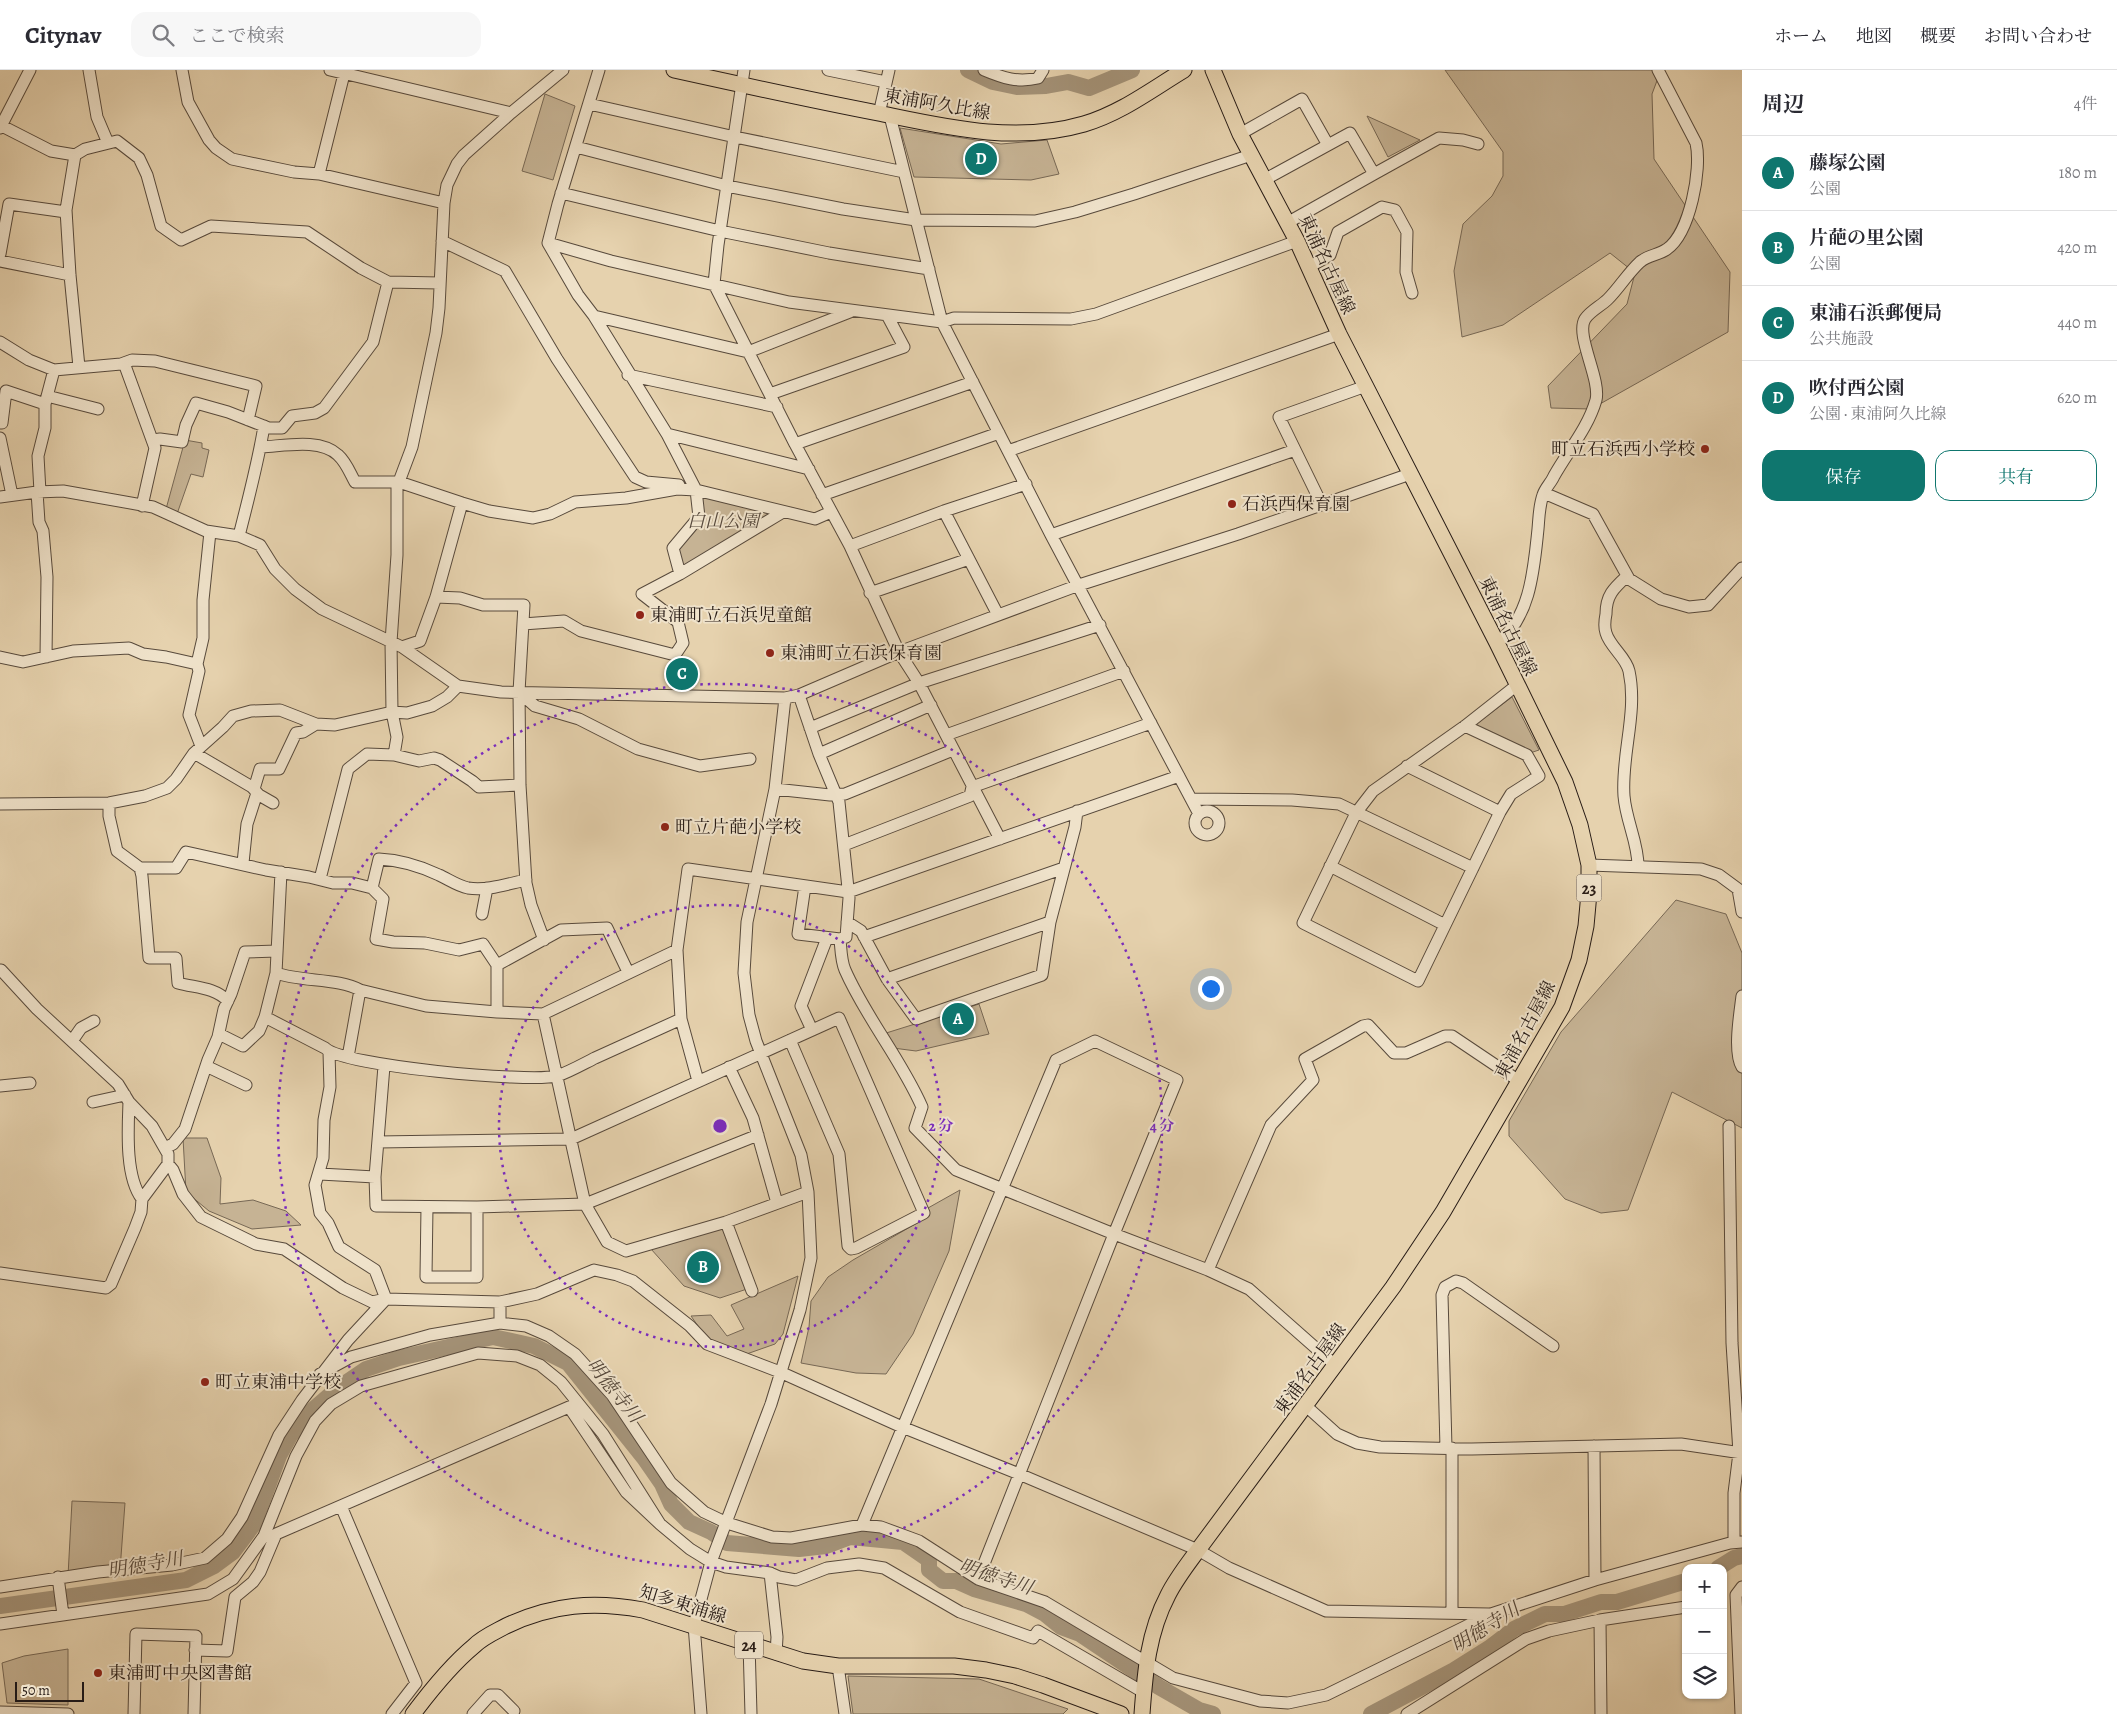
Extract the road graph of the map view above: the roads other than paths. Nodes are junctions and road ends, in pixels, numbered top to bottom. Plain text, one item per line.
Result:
1 (30, 70) edge
2 (89, 70) edge
3 (182, 70) edge
4 (330, 70) edge
5 (562, 70) edge
6 (599, 70) edge
7 (674, 70) edge
8 (744, 70) edge
9 (828, 70) edge
10 (889, 70) edge
11 (984, 70) edge
12 (1042, 70) edge
13 (1184, 70) edge
14 (1213, 70) edge
15 (1658, 70) edge
16 (344, 74) junction
17 (886, 82) junction
18 (742, 86) junction
19 (589, 104) junction
20 (511, 113) junction
21 (885, 115) junction
22 (1, 126) edge
23 (1240, 134) junction
24 (735, 137) junction
25 (108, 143) junction
26 (1328, 144) junction
27 (1478, 144) dead end
28 (576, 147) junction
29 (75, 155) junction
30 (1251, 155) junction
31 (904, 172) junction
32 (319, 174) junction
33 (1374, 174) junction
34 (1264, 180) junction
35 (728, 186) junction
36 (561, 193) junction
37 (444, 202) junction
38 (66, 212) junction
39 (916, 220) junction
40 (1287, 223) junction
41 (720, 231) junction
42 (442, 241) junction
43 (1296, 241) junction
44 (548, 243) junction
45 (0, 254) edge
46 (0, 260) edge
47 (1309, 268) junction
48 (929, 269) junction
49 (70, 275) junction
50 (388, 282) junction
51 (440, 283) junction
52 (714, 284) junction
53 (1412, 293) dead end
54 (853, 311) junction
55 (887, 315) junction
56 (594, 316) junction
57 (942, 322) junction
58 (1339, 334) junction
59 (0, 342) edge
60 (748, 352) junction
61 (124, 363) junction
62 (79, 367) junction
63 (54, 370) junction
64 (628, 374) junction
65 (973, 382) junction
66 (1366, 386) junction
67 (770, 394) junction
68 (46, 400) junction
69 (776, 407) junction
70 (98, 409) dead end
71 (248, 420) junction
72 (0, 423) edge
73 (264, 426) junction
74 (999, 433) junction
75 (667, 434) junction
76 (0, 438) edge
77 (152, 440) junction
78 (795, 444) junction
79 (262, 446) junction
80 (1295, 450) junction
81 (1008, 451) junction
82 (809, 470) junction
83 (1410, 474) junction
84 (690, 478) junction
85 (399, 482) junction
86 (661, 484) junction
87 (1026, 484) junction
88 (696, 490) junction
89 (39, 492) junction
90 (1544, 493) junction
91 (12, 495) junction
92 (822, 495) junction
93 (0, 497) edge
94 (462, 503) junction
95 (1322, 505) junction
96 (142, 506) junction
97 (944, 511) junction
98 (783, 512) junction
99 (831, 512) junction
100 (210, 532) junction
101 (1052, 535) junction
102 (239, 536) junction
103 (850, 546) junction
104 (969, 559) junction
105 (1742, 568) edge
106 (680, 574) junction
107 (1627, 576) junction
108 (1079, 585) junction
109 (870, 593) junction
110 (436, 597) junction
111 (998, 615) junction
112 (523, 624) junction
113 (1100, 625) junction
114 (1497, 642) junction
115 (396, 645) junction
116 (899, 652) junction
117 (0, 657) edge
118 (46, 657) junction
119 (197, 664) junction
120 (1124, 672) junction
121 (919, 683) junction
122 (1517, 685) junction
123 (458, 686) junction
124 (520, 692) junction
125 (799, 695) junction
126 (785, 698) junction
127 (931, 705) junction
128 (392, 712) junction
129 (1152, 723) junction
130 (316, 724) junction
131 (1465, 726) junction
132 (810, 728) junction
133 (946, 735) junction
134 (197, 750) junction
135 (953, 750) junction
136 (819, 754) junction
137 (394, 755) junction
138 (750, 759) dead end
139 (1407, 766) junction
140 (1179, 776) junction
141 (520, 784) junction
142 (972, 787) junction
143 (775, 789) junction
144 (255, 791) junction
145 (836, 795) junction
146 (1191, 799) junction
147 (109, 803) junction
148 (273, 803) dead end
149 (0, 804) edge
150 (1076, 812) junction
151 (1500, 812) junction
152 (1356, 813) junction
153 (1199, 814) dead end
154 (1000, 839) junction
155 (844, 845) junction
156 (243, 863) junction
157 (1588, 865) junction
158 (1330, 866) junction
159 (1638, 866) junction
160 (140, 868) junction
161 (1064, 868) junction
162 (1473, 868) junction
163 (281, 872) junction
164 (320, 879) junction
165 (757, 879) junction
166 (526, 880) junction
167 (805, 886) junction
168 (372, 888) junction
169 (488, 888) junction
170 (848, 892) junction
171 (1742, 912) edge
172 (482, 914) dead end
173 (847, 922) junction
174 (1050, 922) junction
175 (1445, 925) junction
176 (864, 937) junction
177 (827, 938) junction
178 (544, 940) junction
179 (840, 940) junction
180 (677, 950) junction
181 (277, 952) junction
182 (0, 957) edge
183 (497, 965) junction
184 (628, 972) junction
185 (276, 973) junction
186 (0, 974) edge
187 (887, 979) junction
188 (360, 990) junction
189 (1742, 996) edge
190 (228, 1001) junction
191 (497, 1012) junction
192 (543, 1014) junction
193 (265, 1017) junction
194 (681, 1019) junction
195 (94, 1021) dead end
196 (812, 1030) junction
197 (219, 1034) junction
198 (790, 1040) junction
199 (72, 1041) junction
200 (329, 1052) junction
201 (760, 1054) junction
202 (348, 1057) junction
203 (206, 1066) junction
204 (384, 1066) junction
205 (729, 1067) junction
206 (1742, 1067) edge
207 (556, 1076) junction
208 (698, 1081) junction
209 (1519, 1081) junction
210 (30, 1084) dead end
211 (0, 1086) edge
212 (246, 1086) dead end
213 (127, 1099) junction
214 (93, 1102) dead end
215 (1729, 1126) dead end
216 (758, 1135) junction
217 (570, 1139) junction
218 (378, 1142) junction
219 (165, 1148) junction
220 (168, 1164) junction
221 (320, 1174) junction
222 (375, 1177) junction
223 (1002, 1189) junction
224 (808, 1192) junction
225 (142, 1199) junction
226 (777, 1203) junction
227 (585, 1204) junction
228 (427, 1207) junction
229 (477, 1207) junction
230 (726, 1222) junction
231 (1114, 1234) junction
232 (1208, 1270) junction
233 (0, 1273) edge
234 (752, 1290) dead end
235 (386, 1299) junction
236 (500, 1302) junction
237 (500, 1323) junction
238 (1553, 1346) dead end
239 (1335, 1365) junction
240 (780, 1372) junction
241 (320, 1374) junction
242 (1306, 1406) junction
243 (902, 1426) junction
244 (1594, 1446) junction
245 (1449, 1448) junction
246 (1740, 1453) edge
247 (1019, 1474) junction
248 (341, 1506) junction
249 (727, 1523) junction
250 (660, 1524) junction
251 (862, 1526) junction
252 (1738, 1542) edge
253 (1198, 1550) junction
254 (711, 1562) junction
255 (770, 1573) junction
256 (58, 1577) junction
257 (978, 1579) junction
258 (1594, 1580) junction
259 (0, 1587) edge
260 (1739, 1591) edge
261 (1727, 1596) edge
262 (1682, 1608) edge
263 (1452, 1613) junction
264 (1490, 1614) junction
265 (63, 1616) junction
266 (1600, 1620) junction
267 (0, 1624) edge
268 (694, 1625) junction
269 (748, 1644) junction
270 (195, 1650) junction
271 (776, 1654) junction
272 (1146, 1663) junction
273 (838, 1666) junction
274 (1143, 1692) junction
275 (514, 1711) dead end
276 (5, 1713) edge
277 (68, 1714) edge
278 (134, 1714) edge
279 (194, 1714) edge
280 (392, 1714) edge
281 (413, 1714) edge
282 (473, 1714) edge
283 (701, 1714) edge
284 (751, 1714) edge
285 (845, 1714) edge
286 (1121, 1714) edge
287 (1142, 1714) edge
288 (1407, 1714) edge
289 (1602, 1714) edge
290 (1742, 1714) edge

1 - 22 street
2 - 25 street
3 - 32 street
4 - 16 street
5 - 20 street
6 - 19 street
7 - 18 main road, 東浦阿久比線
8 - 18 street
9 - 17 street
10 - 17 street
11 - 12 street
13 - 21 main road, 東浦阿久比線
14 - 23 main road, 東浦名古屋線 / 23
15 - 90 street
16 - 20 street
16 - 32 street
17 - 21 street
18 - 21 main road, 東浦阿久比線
18 - 24 street
19 - 24 street
19 - 28 street
20 - 37 street
21 - 31 street
22 - 29 street
23 - 26 street
23 - 30 main road, 東浦名古屋線 / 23
24 - 31 street
24 - 35 street
25 - 29 street
25 - 50 street
26 - 33 street
26 - 34 street
27 - 33 street
28 - 35 street
28 - 36 street
29 - 38 street
30 - 34 main road, 東浦名古屋線 / 23
30 - 39 street
31 - 39 street
32 - 37 street
33 - 40 street
34 - 40 main road, 東浦名古屋線 / 23
35 - 39 street
35 - 41 street
36 - 41 street
36 - 44 street
37 - 42 street
38 - 45 street
38 - 49 street
39 - 48 street
40 - 43 main road, 東浦名古屋線 / 23
41 - 48 street
41 - 52 street
42 - 51 street
42 - 86 street
43 - 47 main road, 東浦名古屋線 / 23
43 - 57 street
44 - 52 street
44 - 56 street
46 - 49 street
47 - 53 street
47 - 58 main road, 東浦名古屋線 / 23
48 - 57 street
49 - 62 street
50 - 51 street
50 - 73 street
51 - 85 street
52 - 54 street
52 - 60 street
54 - 55 street
54 - 60 street
55 - 57 street
55 - 67 street
56 - 60 street
56 - 64 street
57 - 65 street
58 - 66 main road, 東浦名古屋線 / 23
58 - 81 street
59 - 63 street
60 - 67 street
61 - 62 street
61 - 71 street
61 - 77 street
62 - 63 street
63 - 68 street
64 - 69 street
64 - 75 street
65 - 74 street
65 - 78 street
66 - 80 street
66 - 83 main road, 東浦名古屋線 / 23
67 - 69 street
68 - 70 street
68 - 72 street
68 - 89 street
69 - 78 street
71 - 73 street
71 - 77 street
73 - 79 street
74 - 81 street
74 - 92 street
75 - 82 street
75 - 84 street
76 - 91 street
77 - 96 street
78 - 82 street
79 - 85 street
79 - 102 street
80 - 95 street
80 - 101 street
81 - 87 street
82 - 92 street
83 - 95 street
83 - 114 main road, 東浦名古屋線 / 23
84 - 86 street
84 - 88 street
85 - 94 street
85 - 115 street
86 - 88 street
87 - 97 street
87 - 101 street
88 - 94 street
88 - 98 street
88 - 106 street
89 - 91 street
89 - 96 street
89 - 118 street
90 - 107 street
90 - 114 street
91 - 93 street
92 - 99 street
94 - 110 street
95 - 108 street
96 - 100 street
97 - 103 street
97 - 104 street
98 - 99 street
98 - 106 street
99 - 103 street
100 - 102 street
100 - 119 street
101 - 108 street
102 - 115 street
103 - 109 street
104 - 109 street
104 - 111 street
105 - 107 street
106 - 112 street
107 - 159 street
108 - 111 street
108 - 113 street
109 - 116 street
110 - 112 street
110 - 115 street
111 - 116 street
112 - 124 street
113 - 120 street
113 - 121 street
114 - 122 main road, 東浦名古屋線 / 23
115 - 123 street
115 - 128 street
116 - 121 street
116 - 125 street
117 - 118 street
118 - 119 street
119 - 134 street
120 - 129 street
120 - 133 street
121 - 127 street
121 - 132 street
122 - 131 street
122 - 157 main road, 東浦名古屋線 / 23
123 - 124 street
123 - 128 street
124 - 126 street
124 - 138 street
124 - 141 street
125 - 126 street
125 - 132 street
126 - 143 street
127 - 133 street
127 - 136 street
128 - 130 street
128 - 137 street
129 - 140 street
129 - 142 street
130 - 134 street
130 - 144 street
131 - 139 street
131 - 151 street
132 - 136 street
133 - 135 street
134 - 144 street
134 - 147 street
135 - 142 street
135 - 145 street
136 - 145 street
137 - 141 street
137 - 164 street
139 - 151 street
139 - 152 street
140 - 146 street
140 - 150 street
141 - 166 street
142 - 154 street
142 - 155 street
143 - 145 street
143 - 165 street
144 - 148 street
144 - 156 street
145 - 155 street
146 - 152 street
146 - 153 street
147 - 149 street
147 - 160 street
150 - 154 street
150 - 161 street
151 - 162 street
152 - 158 street
152 - 162 street
154 - 170 street
155 - 170 street
156 - 160 street
156 - 163 street
157 - 159 street
157 - 209 main road, 東浦名古屋線 / 23
158 - 175 street
158 - 175 street
159 - 171 street
160 - 190 street
161 - 174 street
161 - 176 street
162 - 175 street
163 - 164 street
163 - 181 street
164 - 168 street
165 - 167 street
165 - 180 street
165 - 201 street
166 - 169 street
166 - 178 street
167 - 170 street
167 - 177 street
168 - 169 street
168 - 183 street
169 - 172 street
170 - 173 street
173 - 176 street
173 - 179 street
174 - 187 street
174 - 187 street
176 - 187 street
177 - 179 street
177 - 196 street
178 - 183 street
178 - 184 street
179 - 223 street
180 - 184 street
180 - 194 street
181 - 185 street
181 - 190 street
182 - 186 street
183 - 191 street
184 - 192 street
185 - 188 street
185 - 193 street
186 - 199 street
188 - 191 street
188 - 202 street
189 - 206 street
190 - 197 street
191 - 192 street
192 - 207 street
193 - 197 street
193 - 200 street
194 - 207 street
194 - 208 street
195 - 199 street
196 - 198 street
196 - 198 street
197 - 203 street
198 - 201 street
199 - 213 street
200 - 202 street
200 - 221 street
201 - 205 street
201 - 224 street
202 - 204 street
203 - 212 street
203 - 219 street
204 - 207 street
204 - 218 street
205 - 208 street
205 - 216 street
207 - 217 street
208 - 217 street
209 - 232 street
209 - 239 main road, 東浦名古屋線 / 23
210 - 211 street
213 - 214 street
213 - 219 street
213 - 225 street
215 - 246 street
216 - 226 street
216 - 227 street
217 - 218 street
217 - 227 street
218 - 222 street
219 - 220 street
220 - 225 street
220 - 235 street
221 - 222 street
221 - 235 street
222 - 228 street
223 - 231 street
223 - 231 street
223 - 243 street
224 - 226 street
224 - 240 street
225 - 233 street
226 - 230 street
227 - 229 street
227 - 230 street
228 - 229 street
228 - 229 street
230 - 234 street
231 - 232 street
231 - 247 street
232 - 239 street
235 - 236 street
235 - 241 street
236 - 237 street
236 - 240 street
237 - 241 street
237 - 249 street
238 - 245 street
239 - 242 main road, 東浦名古屋線 / 23
240 - 243 street
240 - 249 street
241 - 256 street
242 - 245 street
242 - 253 main road, 東浦名古屋線 / 23
243 - 247 street
243 - 251 street
244 - 245 street
244 - 246 street
244 - 258 street
245 - 263 street
246 - 252 street
247 - 253 street
247 - 257 street
248 - 250 street
248 - 270 street
248 - 280 street
249 - 251 street
249 - 254 street
250 - 254 street
250 - 265 street
251 - 257 street
252 - 258 street
253 - 263 street
253 - 272 main road, 東浦名古屋線 / 23
254 - 255 street
254 - 268 street
255 - 271 street
255 - 274 street
256 - 259 street
256 - 265 street
257 - 272 street
258 - 264 street
260 - 261 street
260 - 290 street
262 - 266 street
263 - 264 street
264 - 272 street
265 - 267 street
266 - 288 street
266 - 289 street
268 - 269 main road, 知多東浦線 / 24
268 - 281 main road, 知多東浦線 / 24
268 - 283 street
269 - 271 main road, 知多東浦線 / 24
269 - 284 street
270 - 278 street
270 - 279 street
271 - 273 main road, 知多東浦線 / 24
272 - 274 main road, 東浦名古屋線 / 23
273 - 285 street
273 - 286 main road, 知多東浦線 / 24
274 - 287 main road, 東浦名古屋線 / 23
275 - 282 street
276 - 277 street

